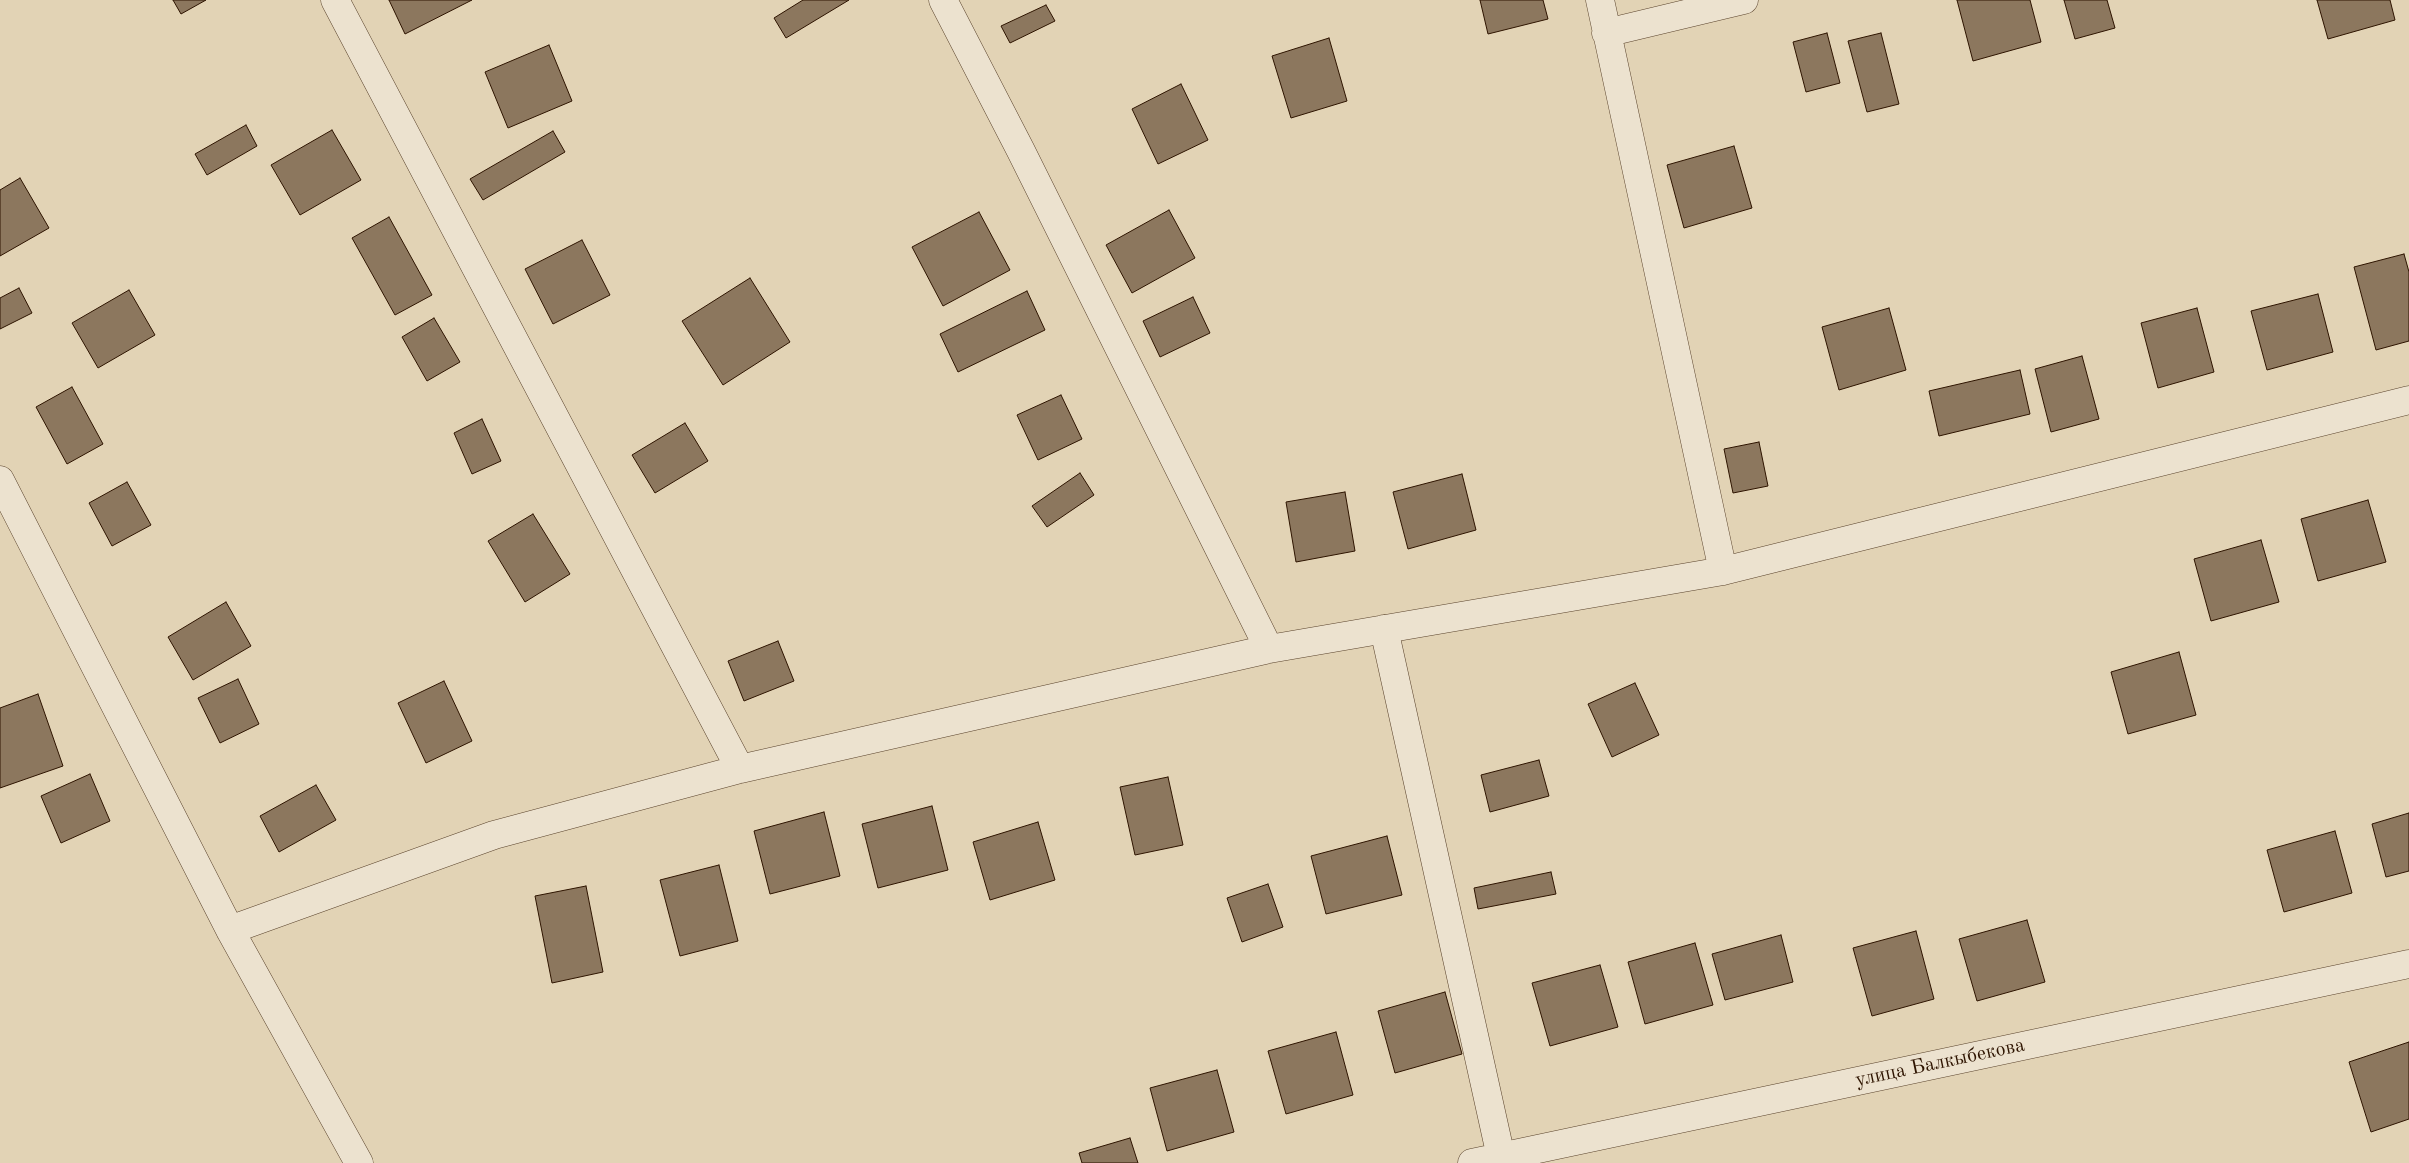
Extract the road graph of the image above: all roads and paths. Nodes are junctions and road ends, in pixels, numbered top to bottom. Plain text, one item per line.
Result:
1 (335, 0) edge
2 (943, 0) edge
3 (1600, 0) edge
4 (1744, 0) edge
5 (1606, 33) junction
6 (2409, 400) edge
7 (0, 480) edge
8 (1723, 571) junction
9 (1384, 628) junction
10 (1269, 649) junction
11 (740, 769) junction
12 (230, 930) junction
13 (2409, 964) edge
14 (1500, 1157) junction
15 (359, 1163) edge
16 (1472, 1163) edge

1 - 11 street
2 - 10 street
3 - 5 street
4 - 5 street
5 - 8 street
6 - 8 street
7 - 12 street
8 - 9 street
9 - 10 street
9 - 14 street
10 - 11 street
11 - 12 street
12 - 15 street
13 - 14 street, улица Балкыбекова
14 - 16 street, улица Балкыбекова

